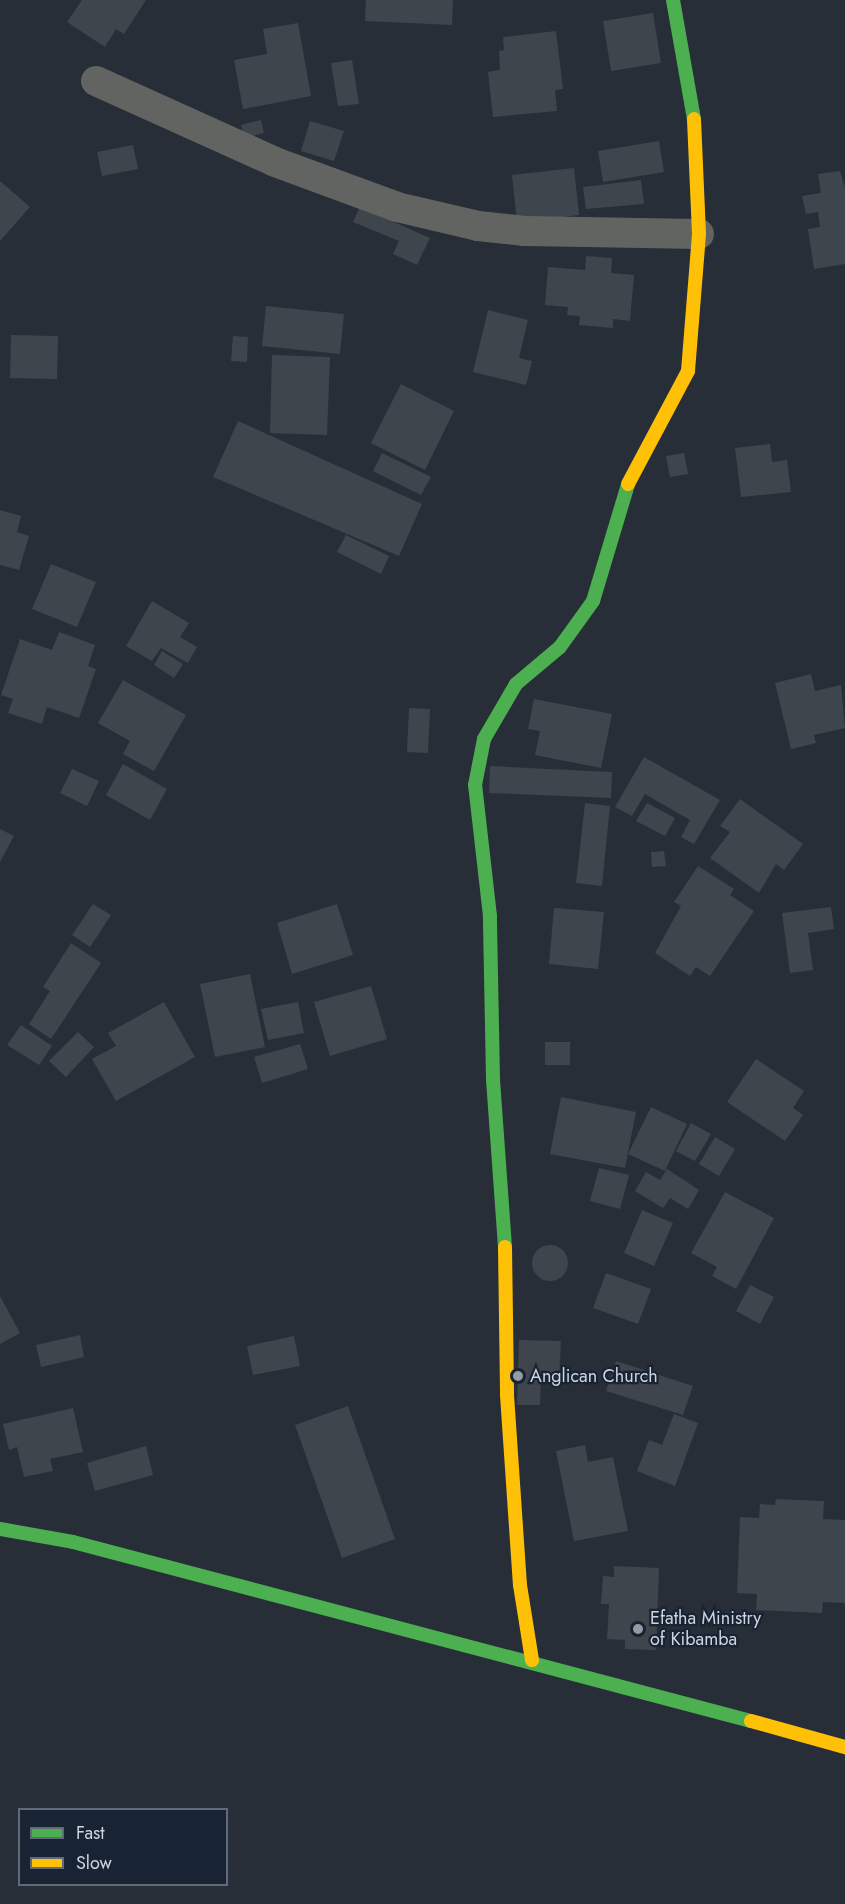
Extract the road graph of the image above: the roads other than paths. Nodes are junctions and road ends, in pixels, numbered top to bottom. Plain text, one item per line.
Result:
1 (673, 0) edge
2 (96, 81) dead end
3 (699, 234) junction
4 (0, 1529) edge
5 (532, 1660) junction
6 (845, 1747) edge

1 - 3 street
2 - 3 street
3 - 5 street
4 - 5 street
5 - 6 street

